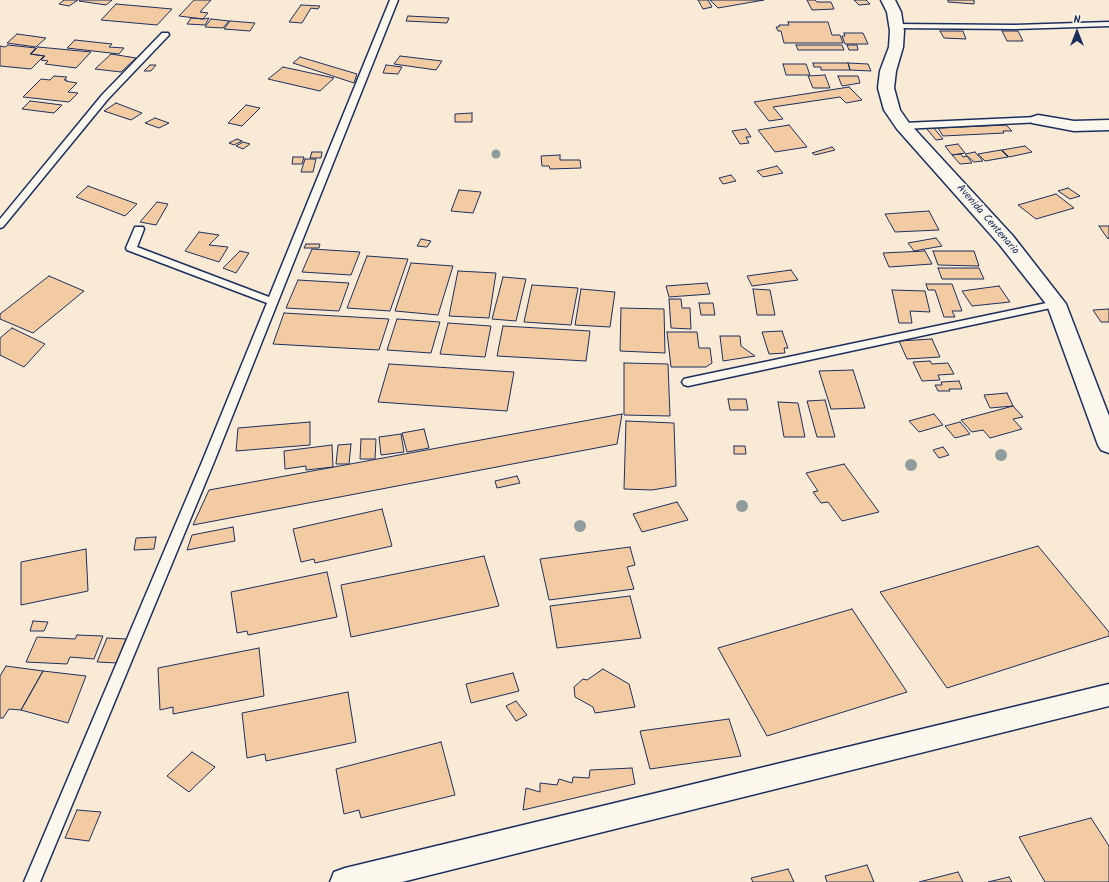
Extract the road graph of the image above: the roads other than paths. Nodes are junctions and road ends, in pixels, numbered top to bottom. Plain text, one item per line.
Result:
1 (394, 0) edge
2 (888, 0) edge
3 (1109, 24) edge
4 (896, 26) junction
5 (165, 34) dead end
6 (1038, 120) joint
7 (1109, 125) edge
8 (903, 126) junction
9 (0, 224) edge
10 (139, 229) dead end
11 (273, 302) junction
12 (1056, 304) junction
13 (688, 382) dead end
14 (1109, 445) edge
15 (1109, 695) edge
16 (32, 882) edge
17 (345, 882) edge

1 - 11 lane
2 - 4 street, Avenida Centenario
3 - 4 lane
4 - 8 street, Avenida Centenario
5 - 9 lane
6 - 7 street
6 - 8 lane
8 - 12 street, Avenida Centenario
10 - 11 lane
11 - 16 lane
12 - 13 lane
12 - 14 street, Avenida Centenario
15 - 17 street

